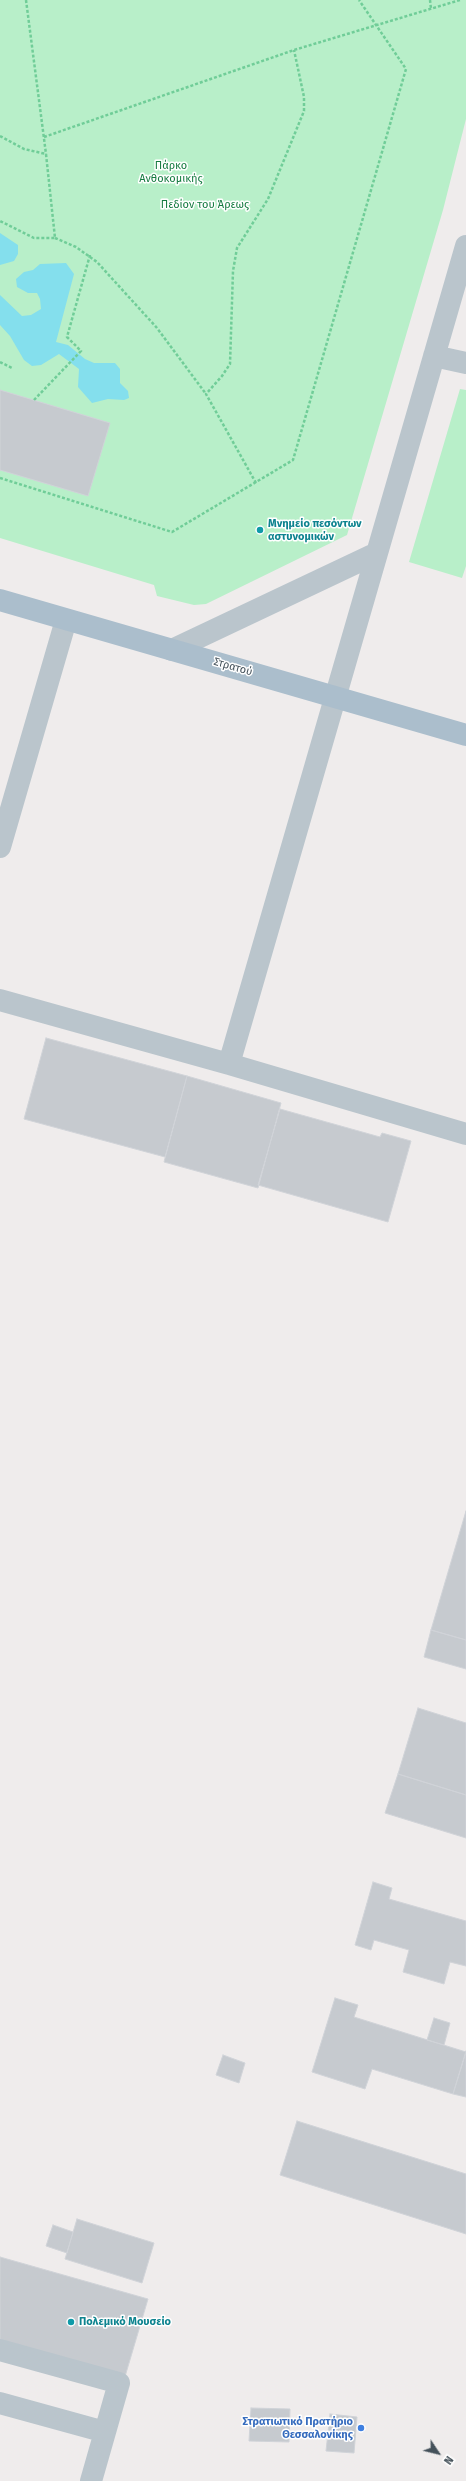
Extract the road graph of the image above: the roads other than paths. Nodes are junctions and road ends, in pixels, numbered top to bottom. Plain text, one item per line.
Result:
1 (466, 246) edge
2 (434, 356) junction
3 (466, 363) edge
4 (377, 553) junction
5 (0, 600) edge
6 (66, 620) junction
7 (172, 650) junction
8 (336, 697) junction
9 (466, 736) edge
10 (0, 847) edge
11 (0, 1000) edge
12 (229, 1064) junction
13 (466, 1134) edge
14 (0, 2350) edge
15 (0, 2404) edge
16 (105, 2432) junction
17 (91, 2481) edge

1 - 2 street
2 - 3 street
2 - 4 street
4 - 7 street
4 - 8 street
5 - 6 main road, Στρατού
6 - 7 main road, Στρατού
6 - 10 street
7 - 8 main road, Στρατού
8 - 9 main road, Στρατού
8 - 12 street
11 - 12 street
12 - 13 street
14 - 16 street
15 - 16 street
16 - 17 street

